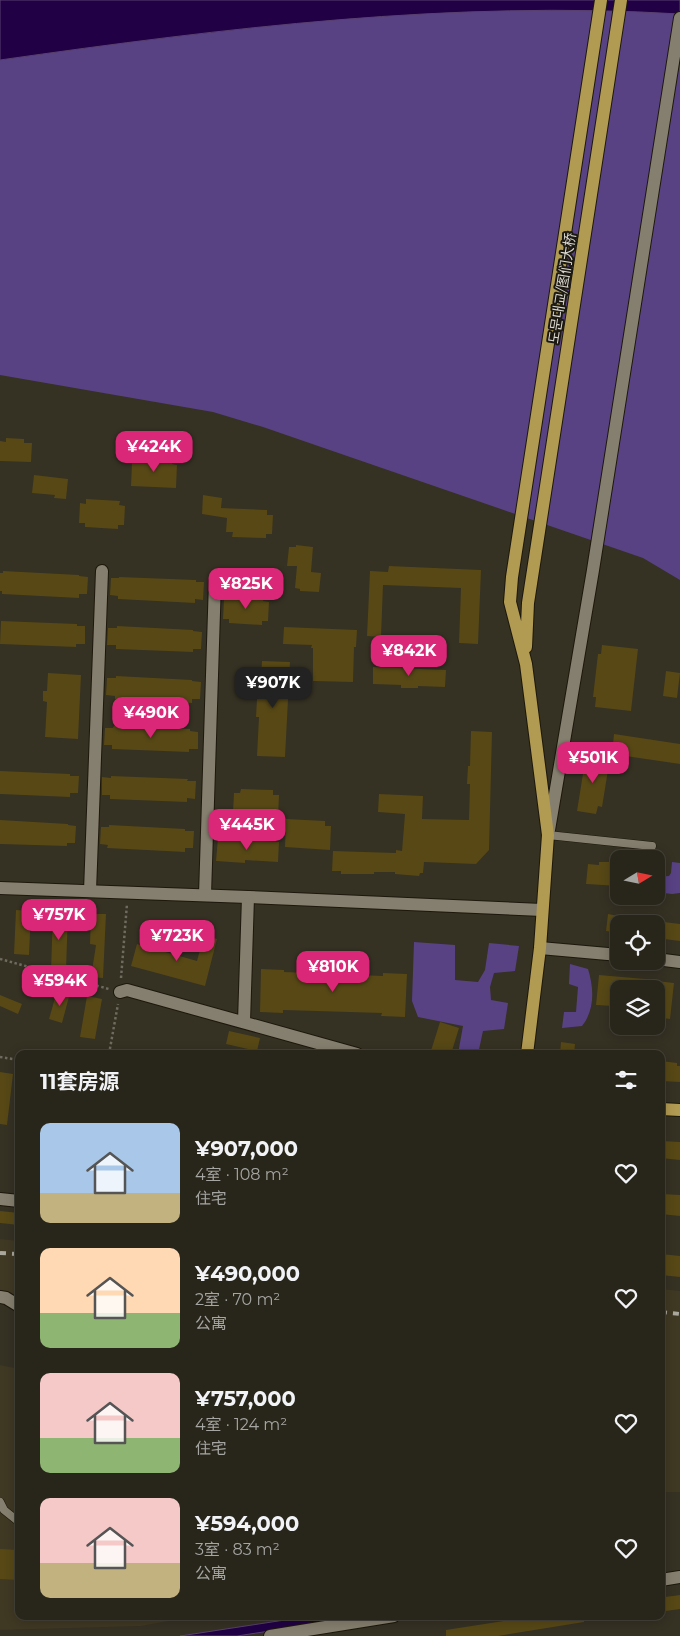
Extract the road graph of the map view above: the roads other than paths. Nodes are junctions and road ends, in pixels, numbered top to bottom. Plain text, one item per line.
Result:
1 (602, 0) edge
2 (621, 0) edge
3 (680, 18) edge
4 (102, 571) dead end
5 (214, 581) dead end
6 (526, 664) junction
7 (548, 834) junction
8 (652, 846) dead end
9 (0, 888) edge
10 (90, 891) junction
11 (205, 895) junction
12 (248, 897) junction
13 (542, 910) junction
14 (540, 948) junction
15 (610, 955) edge
16 (665, 960) edge
17 (680, 962) edge
18 (120, 992) road end
19 (244, 1022) junction
20 (343, 1050) edge
21 (527, 1050) edge
22 (665, 1109) edge
23 (680, 1110) edge
24 (0, 1199) edge
25 (15, 1201) edge
26 (0, 1297) edge
27 (15, 1304) edge
28 (0, 1502) edge
29 (15, 1519) edge
30 (680, 1577) edge
31 (665, 1579) edge
32 (369, 1620) edge
33 (270, 1636) edge

1 - 6 main road, 도문대교/图们大桥
2 - 6 main road, 도문대교/图们大桥
3 - 7 street
4 - 10 street
5 - 11 street
6 - 7 main road
7 - 8 lane
7 - 13 main road
9 - 10 street
10 - 11 street
11 - 12 street
12 - 13 street
12 - 19 street
13 - 14 main road
14 - 15 street
14 - 21 main road
16 - 17 street
18 - 19 street
19 - 20 street
22 - 23 main road
24 - 25 street
26 - 27 street
28 - 29 lane
30 - 31 street
32 - 33 street

